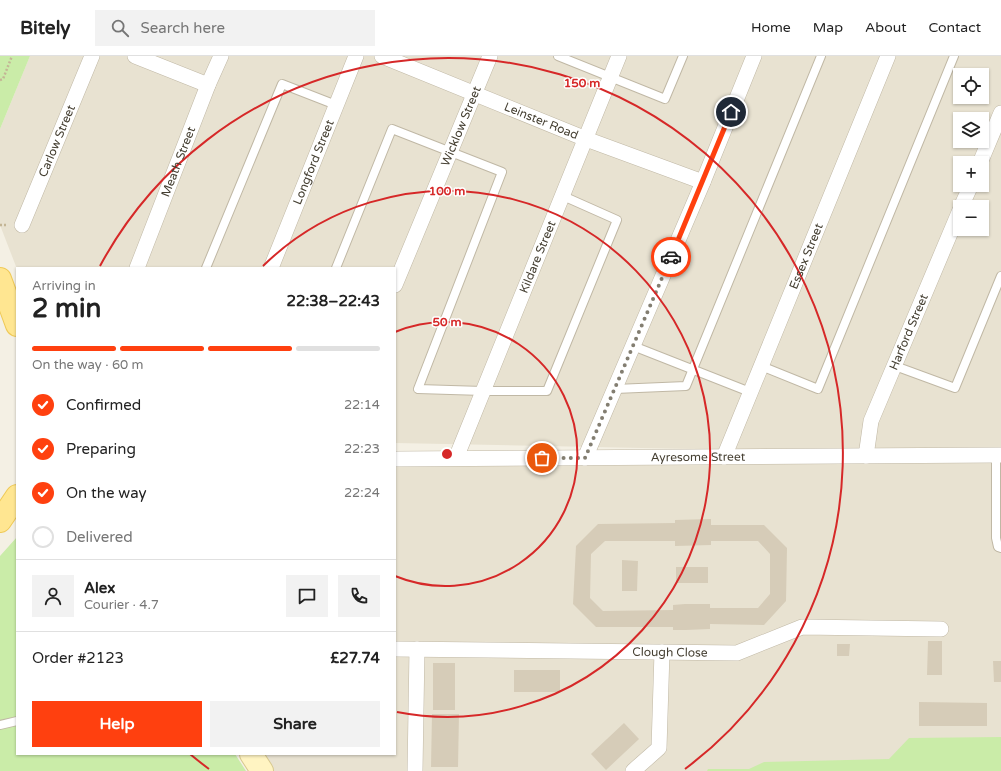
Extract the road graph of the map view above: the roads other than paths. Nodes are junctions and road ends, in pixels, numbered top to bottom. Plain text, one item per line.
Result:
1 (92, 56) edge
2 (135, 56) edge
3 (221, 56) edge
4 (356, 56) edge
5 (382, 56) edge
6 (490, 56) edge
7 (558, 56) edge
8 (619, 56) edge
9 (683, 56) edge
10 (754, 56) edge
11 (822, 56) edge
12 (888, 56) edge
13 (954, 56) edge
14 (611, 77) junction
15 (208, 85) junction
16 (475, 93) junction
17 (336, 105) junction
18 (1001, 113) edge
19 (586, 139) junction
20 (451, 151) junction
21 (983, 156) edge
22 (703, 182) junction
23 (563, 196) junction
24 (22, 225) dead end
25 (953, 227) edge
26 (137, 267) edge
27 (206, 267) edge
28 (271, 267) edge
29 (336, 267) edge
30 (1001, 276) edge
31 (0, 279) edge
32 (396, 284) edge
33 (16, 322) edge
34 (633, 346) junction
35 (761, 366) junction
36 (895, 366) junction
37 (693, 369) junction
38 (615, 389) junction
39 (484, 391) junction
40 (750, 392) junction
41 (998, 455) edge
42 (866, 456) junction
43 (724, 457) junction
44 (456, 458) junction
45 (585, 458) junction
46 (396, 459) edge
47 (16, 497) edge
48 (0, 521) edge
49 (1001, 548) edge
50 (941, 629) dead end
51 (396, 649) edge
52 (417, 649) junction
53 (662, 652) junction
54 (16, 721) edge
55 (0, 725) edge
56 (252, 755) edge
57 (262, 771) edge
58 (415, 771) edge
59 (633, 771) edge

1 - 24 street, Carlow Street
2 - 15 street
3 - 15 street, Meath Street
4 - 17 street, Longford Street
5 - 16 street, Leinster Road
6 - 16 street, Wicklow Street
7 - 14 lane
8 - 14 street, Kildare Street
9 - 14 lane
10 - 22 street
11 - 37 lane
12 - 35 street, Essex Street
13 - 35 lane
14 - 19 street, Kildare Street
15 - 26 street, Meath Street
16 - 19 street, Leinster Road
16 - 20 street, Wicklow Street
17 - 27 lane
17 - 28 street, Longford Street
18 - 21 street
19 - 22 street, Leinster Road
19 - 23 street, Kildare Street
20 - 29 lane
20 - 32 street, Wicklow Street
20 - 39 lane
22 - 34 street
23 - 39 street, Kildare Street
23 - 39 lane
25 - 36 street, Harford Street
30 - 36 lane
31 - 33 main road
34 - 37 lane
34 - 38 street
35 - 40 street, Essex Street
36 - 42 street, Harford Street
37 - 38 lane
37 - 40 lane
38 - 45 street
39 - 44 street, Kildare Street
40 - 43 street, Essex Street
41 - 42 street, Ayresome Street
41 - 49 lane
42 - 43 street, Ayresome Street
43 - 45 street, Ayresome Street
44 - 45 street, Ayresome Street
44 - 46 street, Ayresome Street
47 - 48 main road
50 - 53 street, Clough Close
51 - 52 street, Clough Close
52 - 53 street, Clough Close
52 - 58 street
53 - 59 street
54 - 55 lane
56 - 57 street

